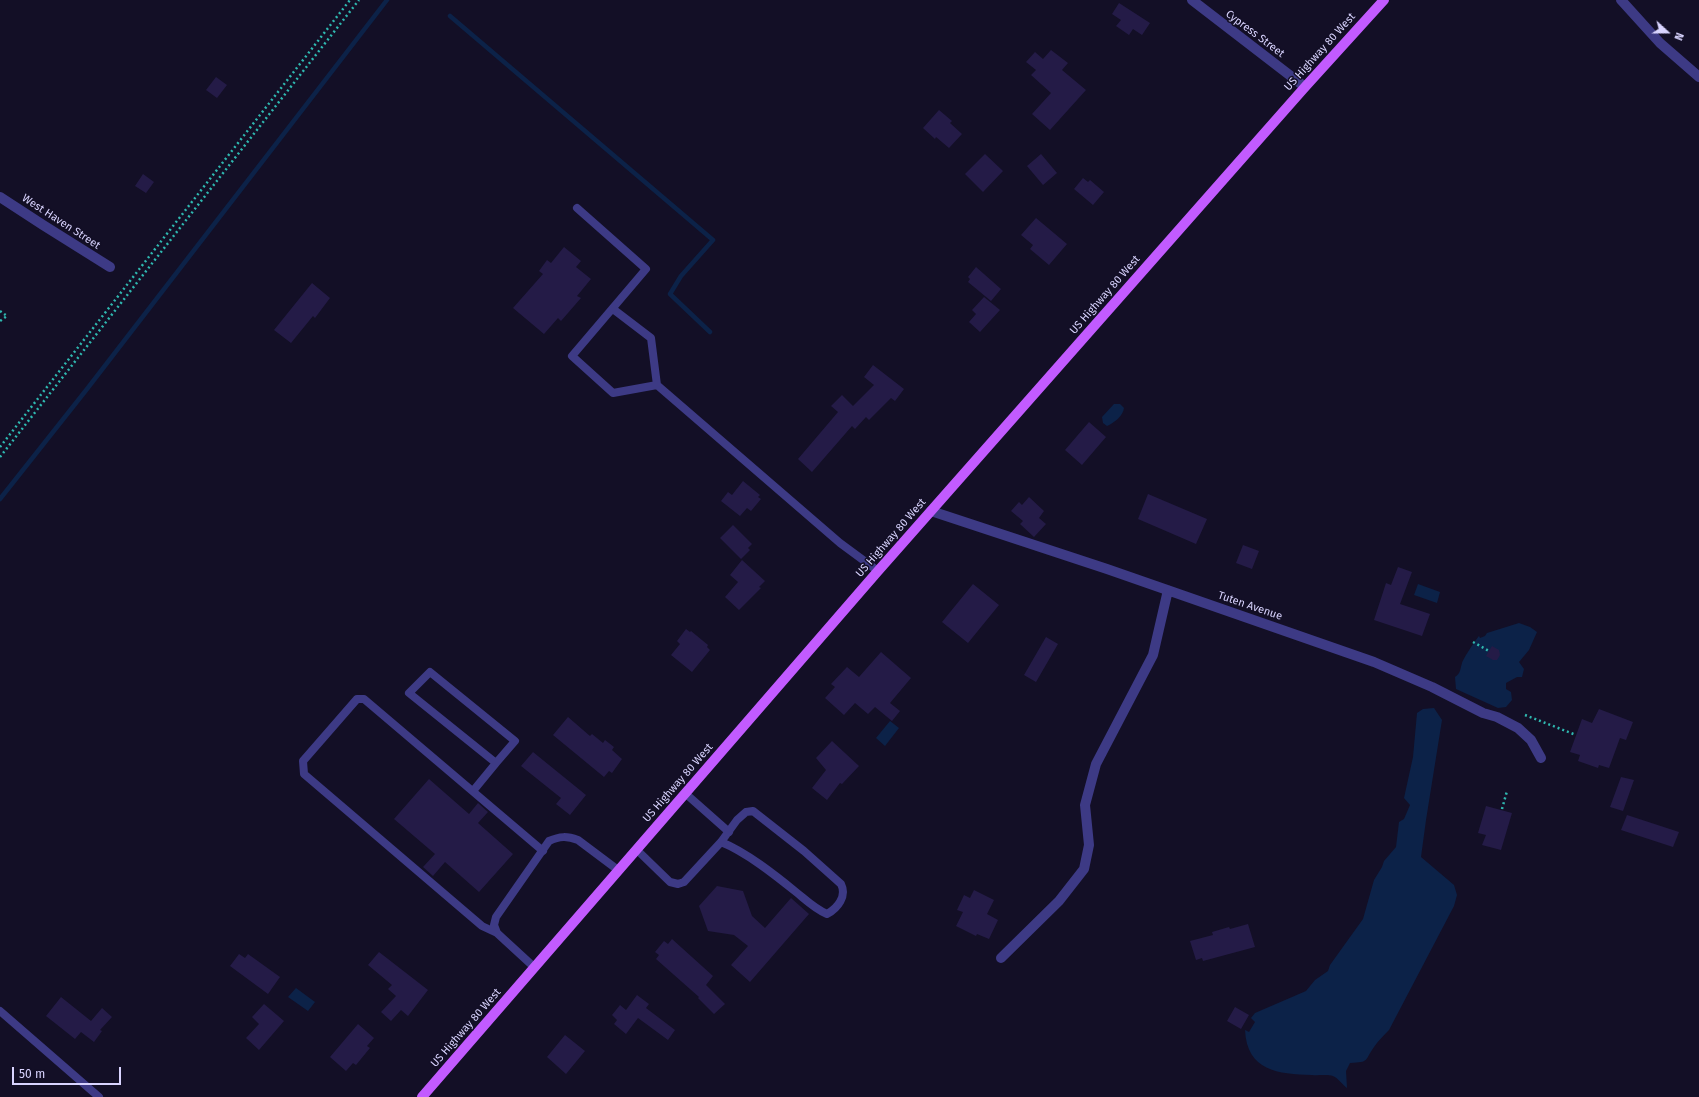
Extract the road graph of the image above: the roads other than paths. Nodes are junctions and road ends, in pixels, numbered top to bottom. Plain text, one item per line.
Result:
1 (1192, 0) edge
2 (1384, 0) edge
3 (1621, 0) edge
4 (1699, 77) edge
5 (1305, 87) junction
6 (0, 196) edge
7 (577, 208) dead end
8 (110, 267) dead end
9 (613, 309) junction
10 (657, 385) junction
11 (931, 511) junction
12 (878, 571) junction
13 (1168, 590) junction
14 (1541, 758) dead end
15 (496, 763) junction
16 (473, 791) junction
17 (686, 794) junction
18 (729, 832) junction
19 (721, 842) junction
20 (542, 850) junction
21 (637, 850) junction
22 (618, 870) junction
23 (497, 933) junction
24 (1001, 958) dead end
25 (534, 967) junction
26 (0, 1011) edge
27 (100, 1097) edge
28 (422, 1097) edge

1 - 5 street, Cypress Street
2 - 5 main road, US Highway 80 West
3 - 4 street
5 - 11 main road, US Highway 80 West
6 - 8 street, West Haven Street
7 - 9 lane
9 - 10 lane
9 - 10 lane
10 - 12 lane
11 - 12 main road, US Highway 80 West
11 - 13 street, Tuten Avenue
12 - 17 main road, US Highway 80 West
13 - 14 street, Tuten Avenue
13 - 24 street
15 - 15 lane
15 - 16 lane
16 - 20 lane
16 - 23 lane
17 - 18 lane
17 - 21 main road, US Highway 80 West
18 - 19 lane
18 - 19 lane
19 - 21 lane
20 - 22 lane
20 - 23 lane
21 - 22 main road, US Highway 80 West
22 - 25 main road, US Highway 80 West
23 - 25 lane
25 - 28 main road, US Highway 80 West
26 - 27 lane

